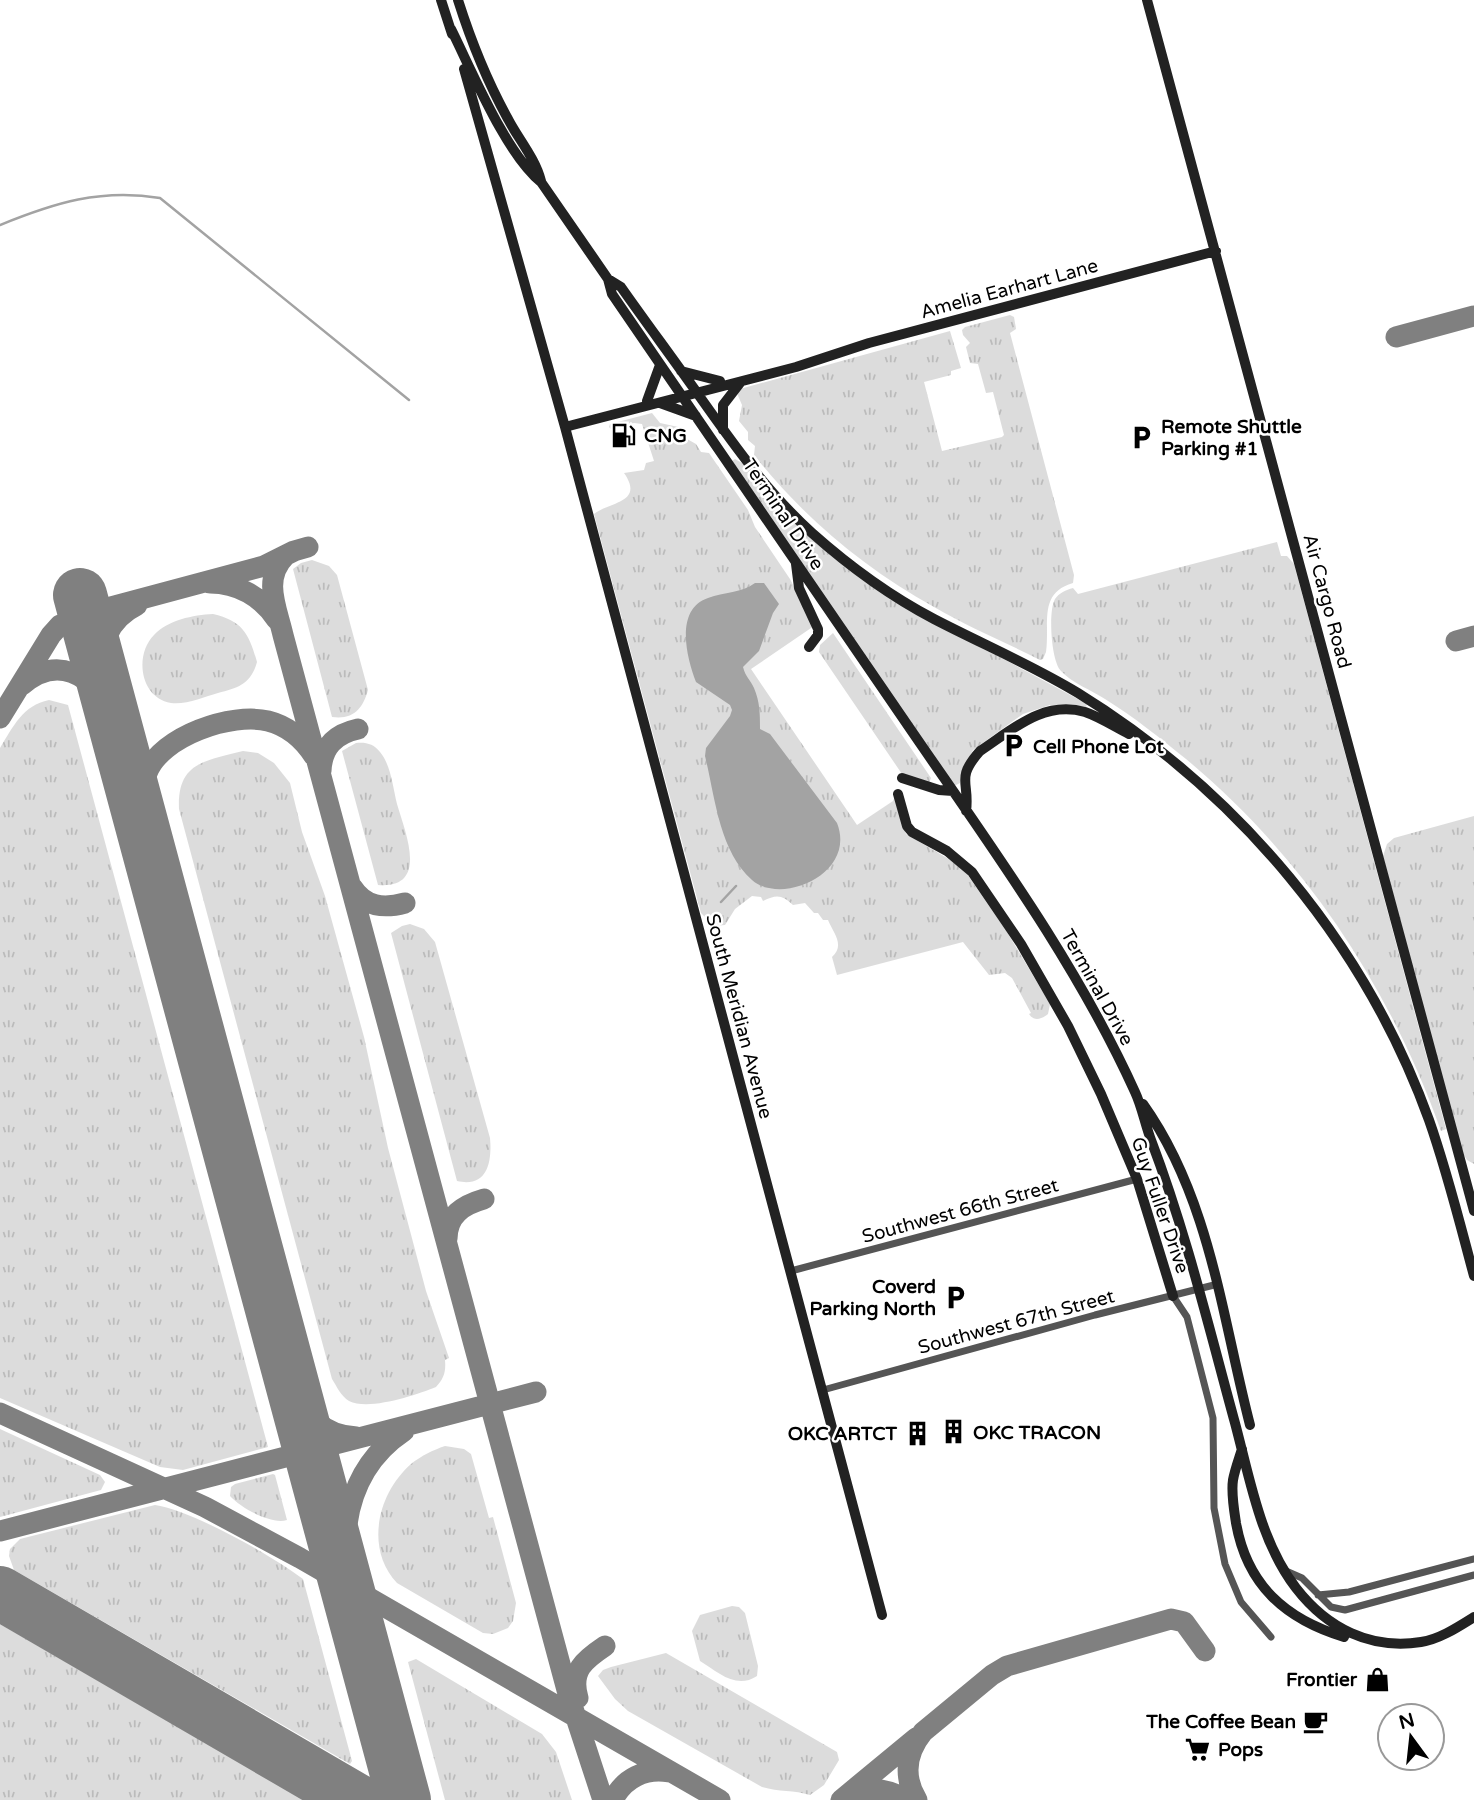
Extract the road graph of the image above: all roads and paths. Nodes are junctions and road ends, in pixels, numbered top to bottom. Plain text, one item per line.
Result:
1 (441, 0) edge
2 (458, 0) edge
3 (1147, 0) edge
4 (451, 29) junction
5 (541, 182) junction
6 (1216, 251) junction
7 (608, 279) junction
8 (811, 360) junction
9 (660, 365) junction
10 (681, 372) junction
11 (720, 381) junction
12 (741, 382) junction
13 (695, 391) junction
14 (681, 395) junction
15 (646, 401) junction
16 (660, 403) junction
17 (621, 411) junction
18 (696, 416) junction
19 (565, 427) junction
20 (723, 430) junction
21 (796, 561) junction
22 (809, 647) dead end
23 (1157, 748) junction
24 (902, 778) dead end
25 (953, 790) junction
26 (898, 793) dead end
27 (967, 811) junction
28 (1137, 1096) junction
29 (1138, 1179) junction
30 (1474, 1211) edge
31 (791, 1271) junction
32 (1474, 1276) edge
33 (1218, 1284) junction
34 (1199, 1289) junction
35 (1173, 1296) junction
36 (823, 1390) junction
37 (1241, 1391) junction
38 (1227, 1395) junction
39 (1250, 1426) dead end
40 (1242, 1449) junction
41 (1474, 1559) edge
42 (1284, 1570) junction
43 (1474, 1576) edge
44 (1318, 1595) junction
45 (882, 1615) dead end
46 (1474, 1619) edge
47 (1271, 1637) dead end

1 - 4 main road
2 - 5 main road, Terminal Drive
3 - 6 main road, Air Cargo Road
4 - 5 main road, Terminal Drive
4 - 19 main road, South Meridian Avenue
5 - 7 main road, Terminal Drive
6 - 8 main road, Amelia Earhart Lane
6 - 30 main road, Air Cargo Road
7 - 9 main road, Terminal Drive
7 - 10 main road, Terminal Drive
8 - 11 main road, Amelia Earhart Lane
8 - 12 main road, Amelia Earhart Lane
9 - 14 main road, Terminal Drive
9 - 15 main road
10 - 11 main road
10 - 13 main road, Terminal Drive
11 - 13 main road, Amelia Earhart Lane
12 - 13 main road, Amelia Earhart Lane
12 - 20 main road
13 - 14 main road, Amelia Earhart Lane
13 - 20 main road, Terminal Drive
14 - 15 main road, Amelia Earhart Lane
14 - 16 main road, Amelia Earhart Lane
14 - 18 main road, Terminal Drive
15 - 17 main road, Amelia Earhart Lane
16 - 17 main road, Amelia Earhart Lane
16 - 18 main road
17 - 19 main road, Amelia Earhart Lane
18 - 21 main road, Terminal Drive
19 - 31 main road, South Meridian Avenue
20 - 23 main road, Terminal Drive
21 - 22 main road
21 - 25 main road, Terminal Drive
23 - 27 main road
23 - 32 main road, Terminal Drive
24 - 25 main road
25 - 27 main road, Terminal Drive
26 - 29 main road, Guy Fuller Drive
27 - 28 main road, Terminal Drive
28 - 33 main road
28 - 34 main road, Terminal Drive
29 - 31 street, Southwest 66th Street
29 - 35 main road, Guy Fuller Drive
31 - 36 main road, South Meridian Avenue
33 - 34 street, Southwest 67th Street
33 - 37 main road
34 - 35 street, Southwest 67th Street
34 - 38 main road, Terminal Drive
35 - 36 street, Southwest 67th Street
35 - 47 street, Guy Fuller Drive
36 - 45 main road, South Meridian Avenue
37 - 38 main road
37 - 39 main road
38 - 40 main road, Terminal Drive
40 - 42 main road, Terminal Drive
40 - 46 main road
41 - 44 street
42 - 44 street
42 - 46 main road, Terminal Drive
43 - 44 street

